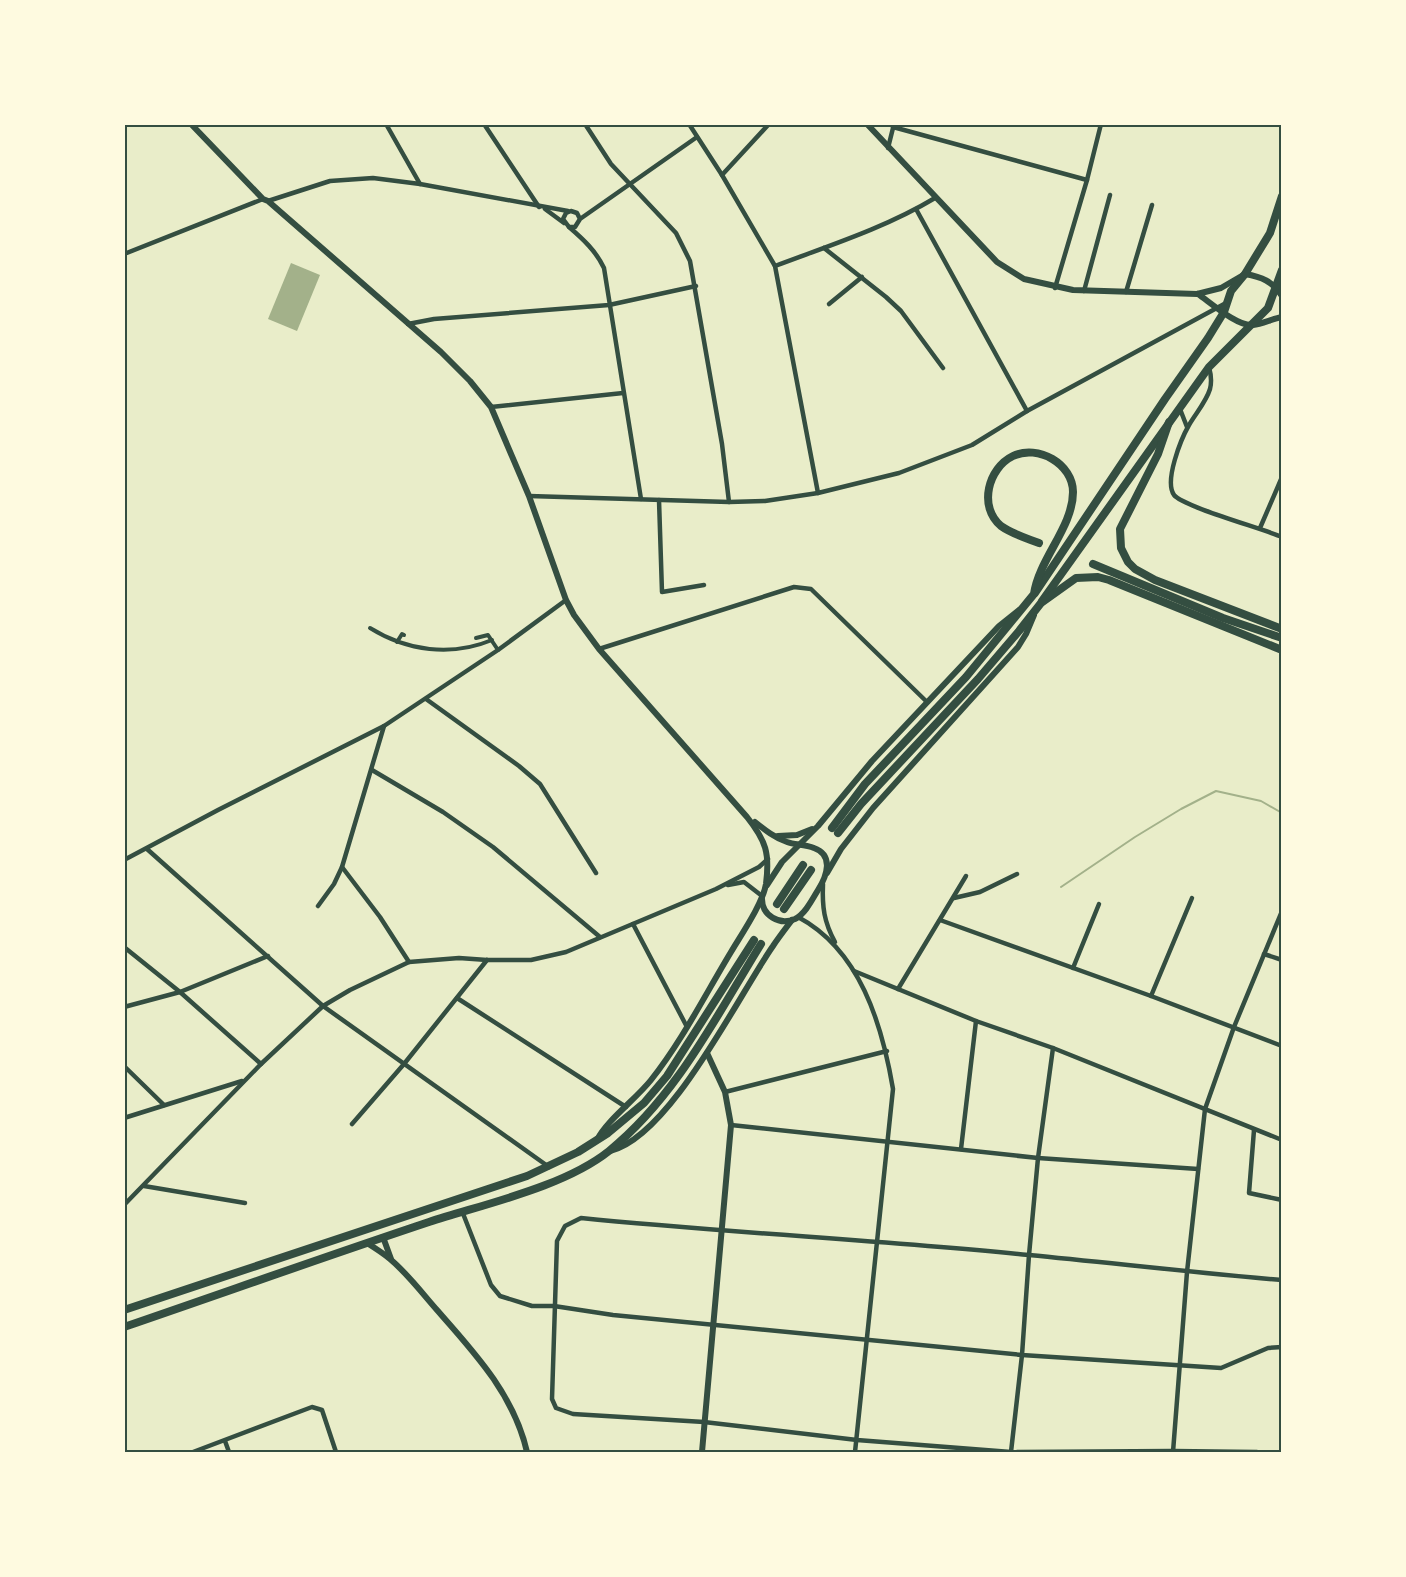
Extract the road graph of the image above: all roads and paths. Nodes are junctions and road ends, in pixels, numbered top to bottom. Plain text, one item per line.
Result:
1 (190, 124) edge
2 (386, 124) edge
3 (484, 124) edge
4 (585, 124) edge
5 (689, 124) edge
6 (769, 124) edge
7 (867, 124) edge
8 (1101, 124) edge
9 (893, 126) edge
10 (697, 137) junction
11 (888, 147) junction
12 (722, 175) junction
13 (1087, 180) junction
14 (420, 184) junction
15 (631, 184) junction
16 (527, 190) junction
17 (1110, 195) dead end
18 (1281, 196) edge
19 (934, 198) junction
20 (265, 200) junction
21 (526, 204) junction
22 (1152, 205) dead end
23 (541, 207) junction
24 (916, 209) junction
25 (574, 211) junction
26 (592, 211) junction
27 (568, 212) junction
28 (579, 222) junction
29 (564, 223) junction
30 (569, 227) junction
31 (585, 240) junction
32 (824, 248) junction
33 (124, 254) edge
34 (775, 266) junction
35 (1281, 270) edge
36 (1245, 274) junction
37 (862, 278) junction
38 (696, 286) junction
39 (1276, 287) junction
40 (1055, 288) junction
41 (1084, 291) junction
42 (1126, 292) junction
43 (1197, 294) junction
44 (1281, 296) edge
45 (829, 304) dead end
46 (609, 305) junction
47 (1221, 310) junction
48 (1281, 317) edge
49 (408, 324) junction
50 (1252, 325) junction
51 (1209, 367) junction
52 (943, 368) dead end
53 (623, 393) junction
54 (491, 407) junction
55 (1180, 409) junction
56 (1027, 411) junction
57 (1169, 423) junction
58 (1187, 427) junction
59 (1281, 477) edge
60 (818, 493) junction
61 (529, 495) junction
62 (641, 499) junction
63 (659, 500) junction
64 (729, 502) junction
65 (1260, 528) junction
66 (1281, 537) edge
67 (1039, 543) dead end
68 (1093, 564) dead end
69 (704, 585) dead end
70 (1034, 594) junction
71 (566, 600) junction
72 (1041, 603) junction
73 (1025, 607) junction
74 (1034, 613) junction
75 (370, 628) dead end
76 (1281, 629) edge
77 (404, 635) dead end
78 (476, 638) dead end
79 (1281, 638) edge
80 (492, 640) junction
81 (398, 642) junction
82 (599, 649) junction
83 (498, 650) junction
84 (1281, 650) edge
85 (426, 699) junction
86 (927, 702) junction
87 (384, 726) junction
88 (372, 770) junction
89 (747, 817) junction
90 (818, 826) junction
91 (774, 836) junction
92 (800, 845) junction
93 (147, 849) junction
94 (768, 859) junction
95 (124, 860) edge
96 (803, 865) dead end
97 (342, 867) junction
98 (811, 870) dead end
99 (596, 873) dead end
100 (827, 873) junction
101 (1017, 874) dead end
102 (966, 876) dead end
103 (823, 884) junction
104 (766, 886) junction
105 (716, 889) junction
106 (762, 896) junction
107 (954, 898) junction
108 (1192, 898) dead end
109 (1099, 904) dead end
110 (318, 906) dead end
111 (1281, 911) edge
112 (795, 918) junction
113 (940, 920) junction
114 (633, 924) junction
115 (600, 937) junction
116 (124, 947) edge
117 (840, 953) junction
118 (1264, 954) junction
119 (268, 956) junction
120 (487, 960) junction
121 (1281, 960) edge
122 (410, 962) junction
123 (1074, 968) junction
124 (854, 970) junction
125 (898, 989) junction
126 (180, 992) junction
127 (1151, 996) junction
128 (457, 998) junction
129 (323, 1006) junction
130 (124, 1007) edge
131 (976, 1021) junction
132 (687, 1027) junction
133 (1234, 1028) junction
134 (1281, 1046) edge
135 (1053, 1048) junction
136 (887, 1051) junction
137 (707, 1053) junction
138 (261, 1064) junction
139 (404, 1064) junction
140 (699, 1064) junction
141 (124, 1066) edge
142 (713, 1067) junction
143 (245, 1081) junction
144 (725, 1092) junction
145 (165, 1105) junction
146 (626, 1108) junction
147 (1205, 1109) junction
148 (124, 1118) edge
149 (352, 1124) dead end
150 (731, 1125) junction
151 (1254, 1130) junction
152 (597, 1140) junction
153 (1281, 1140) edge
154 (887, 1142) junction
155 (961, 1149) junction
156 (609, 1151) junction
157 (1038, 1158) junction
158 (549, 1167) junction
159 (1198, 1169) junction
160 (144, 1186) junction
161 (1281, 1200) edge
162 (244, 1203) dead end
163 (124, 1205) edge
164 (462, 1211) junction
165 (721, 1232) junction
166 (383, 1238) junction
167 (877, 1242) junction
168 (367, 1243) junction
169 (1029, 1255) junction
170 (391, 1259) junction
171 (1187, 1272) junction
172 (1281, 1281) edge
173 (554, 1306) junction
174 (124, 1310) edge
175 (712, 1324) junction
176 (124, 1328) edge
177 (867, 1340) junction
178 (1281, 1347) edge
179 (1022, 1355) junction
180 (1180, 1366) junction
181 (704, 1422) junction
182 (857, 1440) junction
183 (225, 1441) junction
184 (193, 1452) edge
185 (229, 1452) edge
186 (336, 1452) edge
187 (527, 1452) edge
188 (702, 1452) edge
189 (855, 1452) edge
190 (1011, 1452) edge
191 (1017, 1452) edge
192 (1173, 1452) edge
193 (1257, 1452) edge

1 - 20 street
2 - 14 street
3 - 16 street
4 - 15 street
5 - 10 street
6 - 12 street
7 - 11 street
8 - 13 street
9 - 11 street
9 - 13 street
10 - 12 street
10 - 15 street
11 - 19 street
12 - 34 street
13 - 40 street
14 - 20 street
14 - 21 street
15 - 26 street
15 - 38 street
16 - 21 street
16 - 23 street
17 - 41 street
18 - 36 main road
19 - 24 street
19 - 40 street
20 - 33 street
20 - 49 street
21 - 23 street
22 - 42 street
23 - 27 street
23 - 29 street
24 - 32 street
24 - 56 street
25 - 26 street
25 - 27 street
25 - 28 street
26 - 28 street
27 - 29 street
28 - 30 street
28 - 31 street
29 - 30 street
30 - 31 street
31 - 46 street
32 - 34 street
32 - 37 street
34 - 60 street
35 - 39 main road
36 - 39 street
36 - 43 street
36 - 47 main road
37 - 45 street
37 - 52 street
38 - 46 street
38 - 64 street
39 - 44 street
39 - 50 main road
40 - 41 street
41 - 42 street
42 - 43 street
43 - 47 street
46 - 49 street
46 - 53 street
47 - 50 street
47 - 56 street
47 - 70 main road
48 - 50 street
49 - 54 street
50 - 51 main road
51 - 55 main road
51 - 58 street
53 - 54 street
53 - 62 street
54 - 61 street
55 - 57 main road
55 - 58 street
56 - 60 street
57 - 72 main road
57 - 76 main road
58 - 65 street
59 - 65 street
60 - 64 street
61 - 62 street
61 - 71 street
62 - 63 street
63 - 64 street
63 - 69 street
65 - 66 street
67 - 70 main road
68 - 79 main road
70 - 73 main road
71 - 82 street
71 - 83 street
72 - 74 main road
72 - 84 main road
73 - 74 main road
73 - 86 street
74 - 100 street
75 - 81 street
77 - 81 street
78 - 80 street
80 - 81 street
80 - 83 street
82 - 86 street
82 - 89 street
83 - 85 street
85 - 87 street
85 - 99 street
86 - 90 street
87 - 88 street
87 - 93 street
88 - 97 street
88 - 115 street
89 - 91 street
89 - 94 street
90 - 91 street
90 - 92 street
91 - 92 street
92 - 100 street
92 - 104 street
93 - 95 street
93 - 119 street
94 - 104 street
94 - 105 street
96 - 98 main road
97 - 110 street
97 - 122 street
100 - 103 street
101 - 107 street
102 - 107 street
103 - 112 street
103 - 117 street
104 - 106 street
105 - 106 street
105 - 114 street
106 - 112 street
106 - 132 street
107 - 113 street
108 - 127 street
109 - 123 street
111 - 118 street
112 - 117 street
112 - 137 street
113 - 123 street
113 - 125 street
114 - 115 street
114 - 132 street
115 - 120 street
116 - 126 street
117 - 124 street
118 - 121 street
118 - 133 street
119 - 126 street
119 - 129 street
120 - 122 street
120 - 128 street
122 - 129 street
123 - 127 street
124 - 125 street
124 - 136 street
125 - 131 street
126 - 130 street
126 - 138 street
127 - 133 street
128 - 139 street
128 - 146 street
129 - 138 street
129 - 139 street
131 - 135 street
131 - 155 street
132 - 146 street
133 - 134 street
133 - 147 street
135 - 147 street
135 - 157 street
136 - 144 street
136 - 154 street
137 - 140 street
137 - 142 street
138 - 143 street
139 - 149 street
139 - 158 street
140 - 142 street
140 - 156 street
141 - 145 street
142 - 144 street
143 - 145 street
143 - 160 street
144 - 150 street
145 - 148 street
146 - 152 street
147 - 151 street
147 - 159 street
150 - 154 street
150 - 165 street
151 - 153 street
151 - 161 street
152 - 156 main road
152 - 158 main road
154 - 155 street
154 - 167 street
155 - 157 street
156 - 164 main road
157 - 159 street
157 - 169 street
158 - 174 main road
159 - 171 street
160 - 162 street
160 - 163 street
164 - 166 main road
164 - 173 street
165 - 167 street
165 - 173 street
165 - 175 street
166 - 168 main road
166 - 170 street
167 - 169 street
167 - 177 street
168 - 170 street
168 - 176 main road
169 - 171 street
169 - 179 street
170 - 187 street
171 - 172 street
171 - 180 street
173 - 175 street
173 - 181 street
175 - 177 street
175 - 181 street
177 - 179 street
177 - 182 street
178 - 180 street
179 - 180 street
179 - 190 street
180 - 192 street
181 - 182 street
181 - 188 street
182 - 189 street
182 - 190 street
183 - 184 street
183 - 185 street
183 - 186 street
191 - 192 street
192 - 193 street

